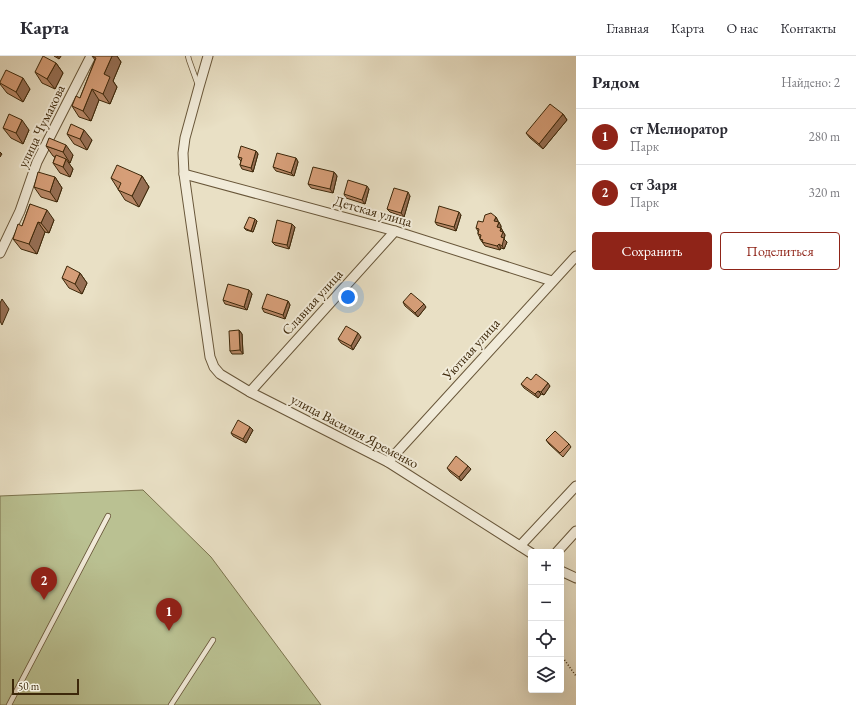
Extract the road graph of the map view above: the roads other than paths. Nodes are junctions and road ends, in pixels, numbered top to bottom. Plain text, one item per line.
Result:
1 (91, 56) edge
2 (188, 56) edge
3 (208, 56) edge
4 (199, 87) junction
5 (184, 174) junction
6 (395, 231) junction
7 (0, 253) edge
8 (576, 256) edge
9 (552, 281) junction
10 (250, 392) junction
11 (388, 462) junction
12 (576, 486) edge
13 (108, 516) dead end
14 (576, 531) edge
15 (520, 546) junction
16 (560, 549) edge
17 (528, 551) edge
18 (564, 572) edge
19 (576, 578) edge
20 (214, 640) dead end
21 (10, 705) edge
22 (171, 705) edge

1 - 7 street, улица Чумакова
2 - 4 lane
3 - 4 street
4 - 5 street
5 - 6 street, Детская улица
5 - 10 street, улица Василия Яременко
6 - 9 street, Детская улица
6 - 10 street, Славная улица
8 - 9 street, Уютная улица
9 - 11 street, Уютная улица
10 - 11 street, улица Василия Яременко
11 - 15 street, улица Василия Яременко
12 - 15 street
13 - 21 lane
14 - 16 street
15 - 17 street, улица Василия Яременко
18 - 19 street
20 - 22 lane

